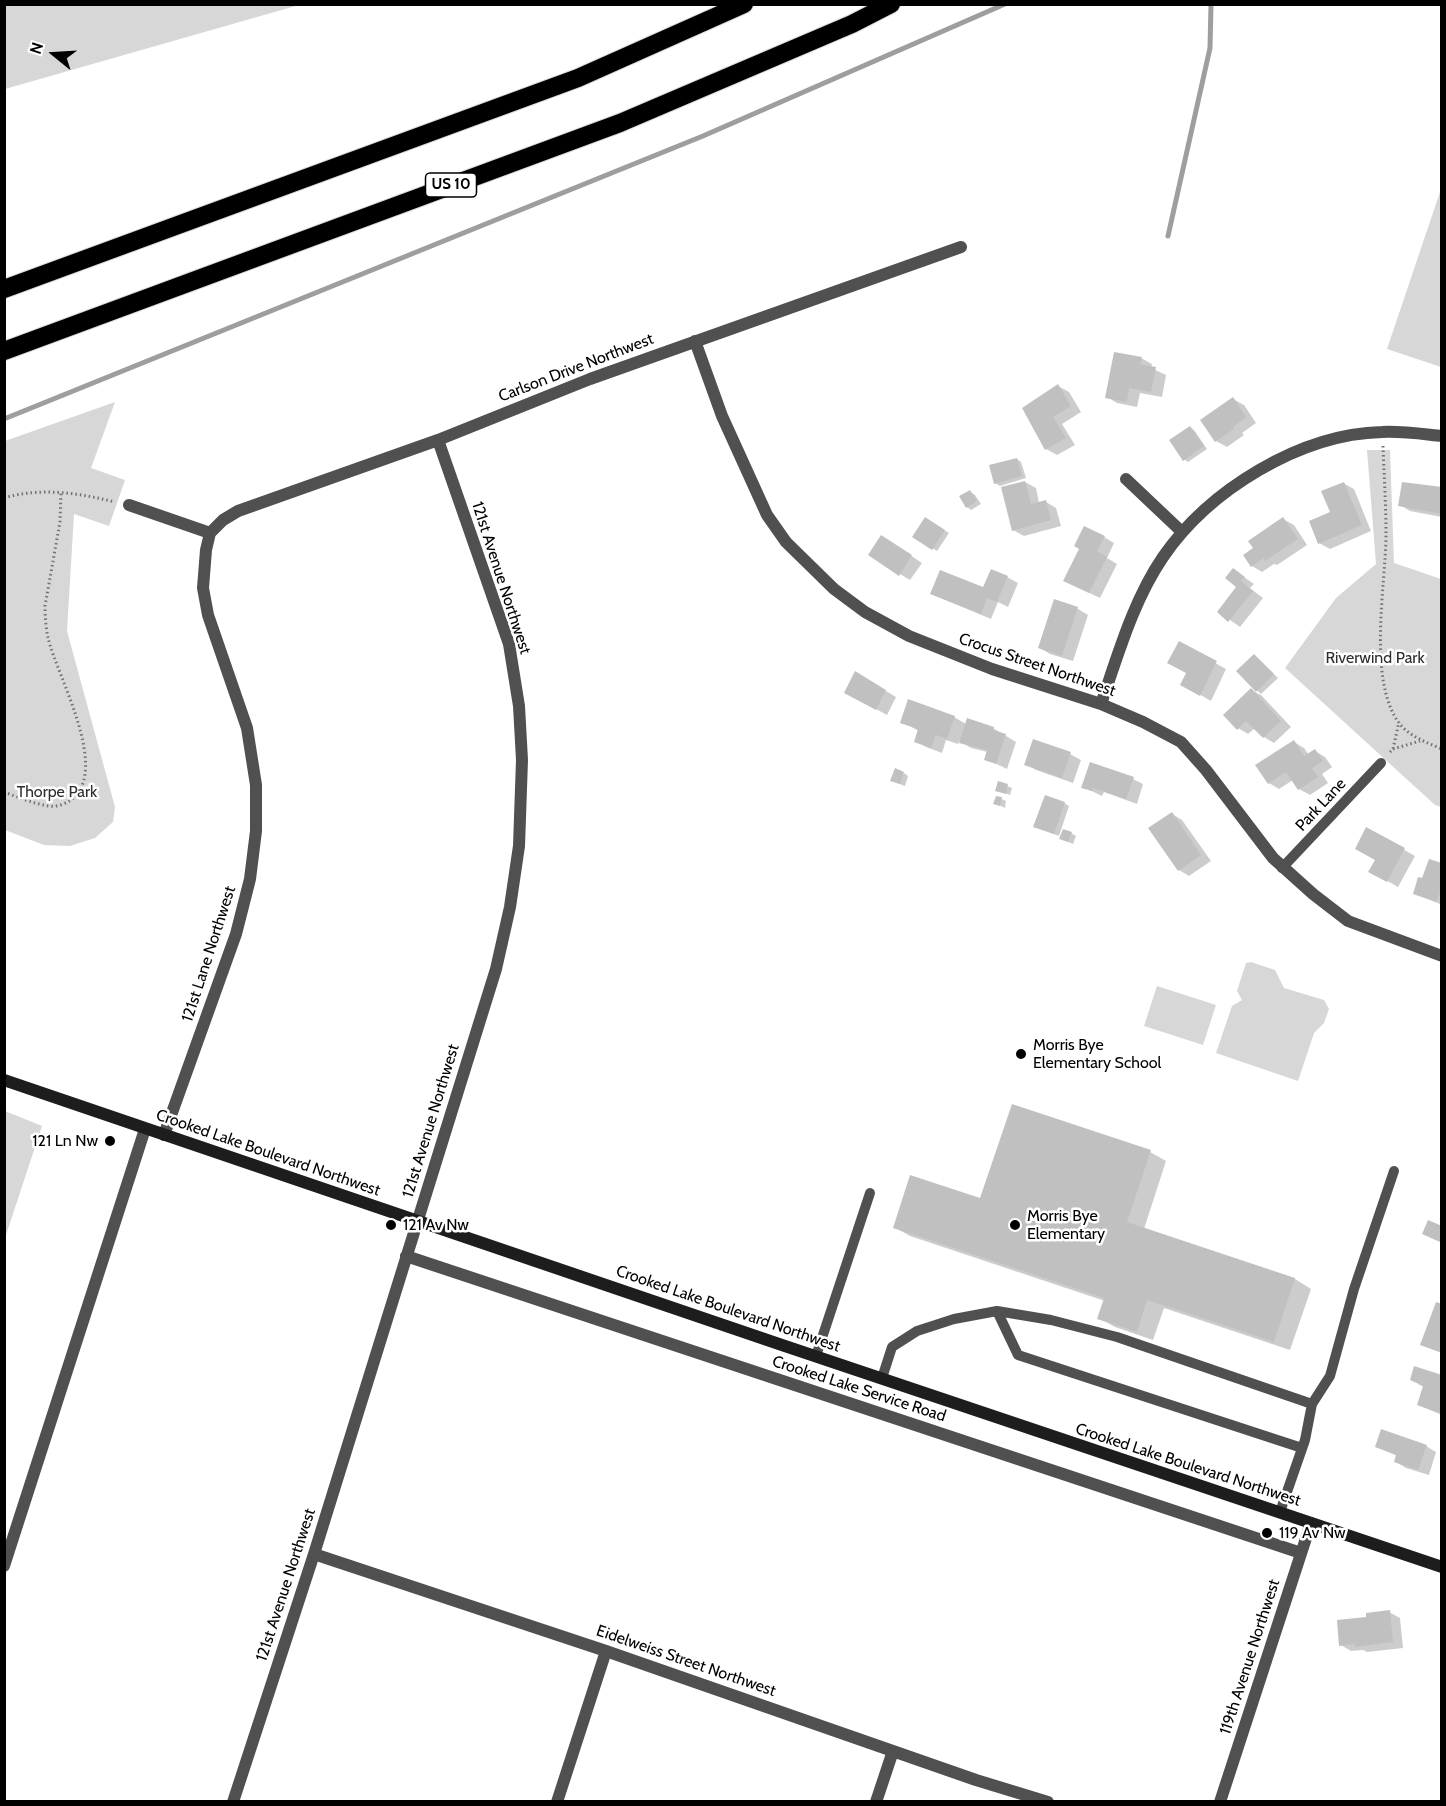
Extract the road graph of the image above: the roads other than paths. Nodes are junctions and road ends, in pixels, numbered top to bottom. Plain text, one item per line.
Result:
1 (744, 4) edge
2 (891, 4) edge
3 (961, 247) dead end
4 (4, 289) edge
5 (695, 341) junction
6 (4, 351) edge
7 (1442, 436) edge
8 (438, 440) junction
9 (1126, 479) dead end
10 (129, 505) road end
11 (1182, 532) junction
12 (210, 533) junction
13 (1101, 704) junction
14 (1381, 763) road end
15 (1282, 868) junction
16 (1442, 956) edge
17 (4, 1080) edge
18 (145, 1129) junction
19 (164, 1135) junction
20 (1394, 1171) dead end
21 (870, 1192) dead end
22 (417, 1221) junction
23 (406, 1256) junction
24 (997, 1311) junction
25 (816, 1356) junction
26 (882, 1378) junction
27 (1312, 1404) junction
28 (1302, 1448) junction
29 (1280, 1512) junction
30 (1311, 1522) junction
31 (1301, 1553) junction
32 (314, 1554) junction
33 (4, 1566) edge
34 (1441, 1567) edge
35 (606, 1651) junction
36 (893, 1750) junction
37 (232, 1802) edge
38 (557, 1802) edge
39 (876, 1802) edge
40 (1048, 1802) edge
41 (1220, 1802) edge

1 - 4 highway
2 - 6 highway, US 10
3 - 5 street, Carlson Drive Northwest
5 - 8 street, Carlson Drive Northwest
5 - 13 street, Crocus Street Northwest
7 - 11 street
8 - 12 street, Carlson Drive Northwest
8 - 22 street, 121st Avenue Northwest
9 - 11 street
10 - 12 street
11 - 13 street
12 - 19 street, 121st Lane Northwest
13 - 15 street, Crocus Street Northwest
14 - 15 lane, Park Lane
15 - 16 street, Crocus Street Northwest
17 - 18 street, Crooked Lake Boulevard Northwest
18 - 19 street, Crooked Lake Boulevard Northwest
18 - 33 street
19 - 22 street, Crooked Lake Boulevard Northwest
20 - 27 lane
21 - 25 lane
22 - 23 street, 121st Avenue Northwest
22 - 25 street, Crooked Lake Boulevard Northwest
23 - 31 street, Crooked Lake Service Road
23 - 32 street, 121st Avenue Northwest
24 - 26 lane
24 - 27 lane
24 - 28 lane
25 - 26 street, Crooked Lake Boulevard Northwest
26 - 29 street, Crooked Lake Boulevard Northwest
27 - 28 lane
28 - 29 lane
29 - 30 street, Crooked Lake Boulevard Northwest
30 - 31 street, 119th Avenue Northwest
30 - 34 street, Crooked Lake Boulevard Northwest
31 - 41 street, 119th Avenue Northwest
32 - 35 street, Eidelweiss Street Northwest
32 - 37 street, 121st Avenue Northwest
35 - 36 street, Eidelweiss Street Northwest
35 - 38 street
36 - 39 street
36 - 40 street, Eidelweiss Street Northwest

